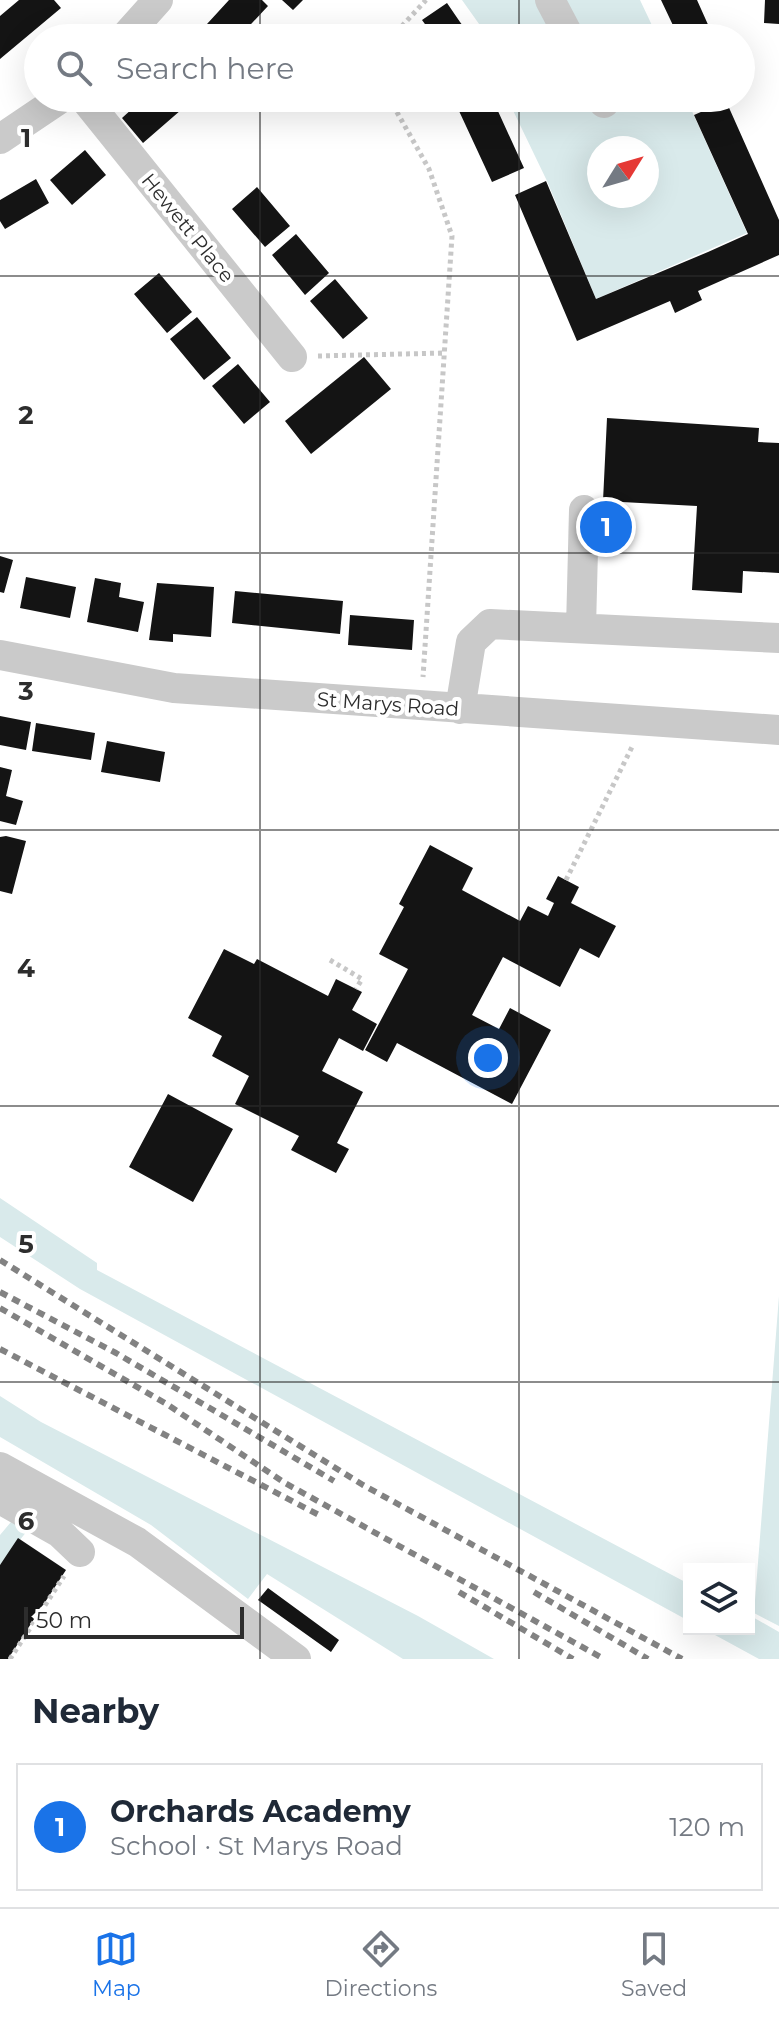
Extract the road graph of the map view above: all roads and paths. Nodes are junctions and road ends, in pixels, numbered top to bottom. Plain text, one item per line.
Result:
1 (158, 0) edge
2 (426, 0) edge
3 (550, 0) edge
4 (137, 24) edge
5 (404, 24) edge
6 (563, 24) edge
7 (40, 112) edge
8 (95, 112) edge
9 (397, 112) edge
10 (0, 139) edge
11 (445, 353) junction
12 (292, 357) joint
13 (584, 510) dead end
14 (581, 628) junction
15 (779, 638) edge
16 (0, 655) edge
17 (417, 706) junction
18 (460, 709) junction
19 (622, 720) junction
20 (779, 730) edge
21 (566, 880) dead end
22 (330, 960) dead end
23 (356, 989) dead end
24 (3, 1482) edge
25 (80, 1552) joint
26 (10, 1659) edge
27 (296, 1659) edge

1 - 4 street
2 - 5 path
3 - 6 street
7 - 10 street
8 - 12 street, Hewett Place
9 - 11 path
11 - 12 path
11 - 17 path
13 - 14 street
14 - 15 street
14 - 18 street
16 - 17 street, St Marys Road
17 - 18 street, St Marys Road
18 - 19 street, St Marys Road
19 - 20 street, St Marys Road
19 - 21 path
22 - 23 path
24 - 25 street
24 - 27 street
25 - 26 path

